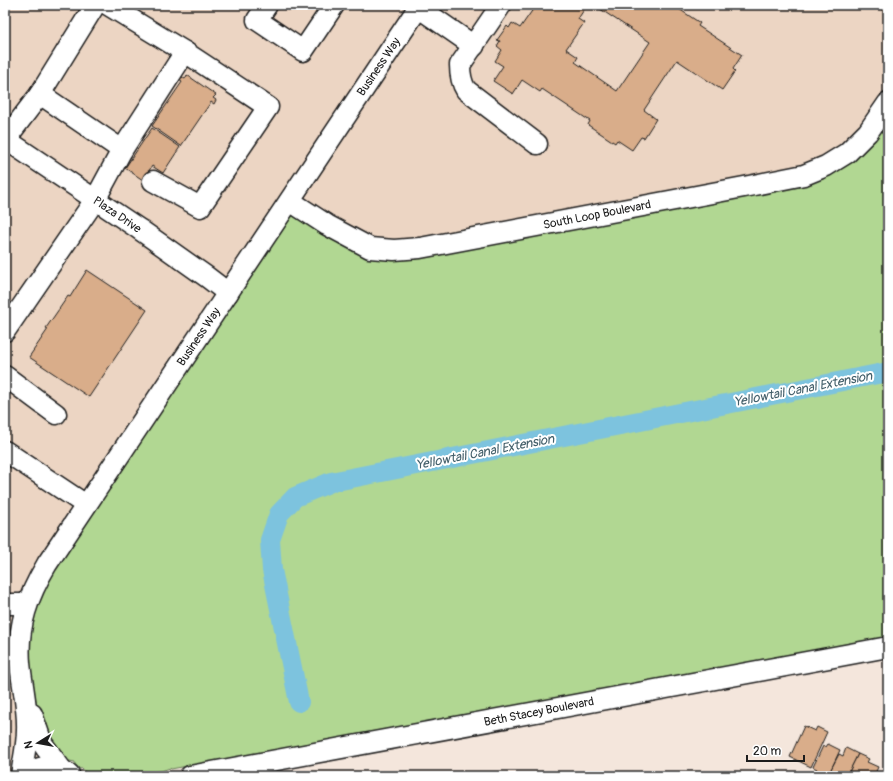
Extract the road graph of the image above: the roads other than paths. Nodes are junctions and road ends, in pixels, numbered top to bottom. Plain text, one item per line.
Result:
1 (95, 5) edge
2 (108, 5) edge
3 (267, 5) edge
4 (334, 5) edge
5 (501, 5) edge
6 (418, 6) edge
7 (474, 46) junction
8 (185, 52) junction
9 (40, 94) junction
10 (888, 104) edge
11 (5, 140) edge
12 (537, 144) dead end
13 (122, 150) junction
14 (153, 181) dead end
15 (95, 200) junction
16 (290, 201) junction
17 (228, 293) junction
18 (5, 331) edge
19 (5, 376) edge
20 (56, 414) dead end
21 (5, 451) edge
22 (86, 505) junction
23 (5, 604) edge
24 (28, 604) junction
25 (888, 647) edge
26 (23, 683) junction
27 (67, 773) edge
28 (21, 776) edge
29 (25, 776) edge
30 (190, 776) edge

1 - 9 street
2 - 8 street
3 - 4 street
5 - 7 street
6 - 7 street
6 - 16 street, Business Way
7 - 12 street
8 - 13 street
8 - 14 street
9 - 11 street
9 - 13 street
10 - 16 street, South Loop Boulevard
11 - 15 street, Plaza Drive
13 - 15 street
15 - 17 street, Plaza Drive
15 - 18 street
16 - 17 street, Business Way
17 - 22 street, Business Way
19 - 20 street
21 - 22 street
22 - 24 street, Business Way
23 - 24 street
24 - 26 street, Business Way
25 - 30 street, Beth Stacey Boulevard
26 - 27 street, Business Way
26 - 28 street, Business Way
27 - 29 street

